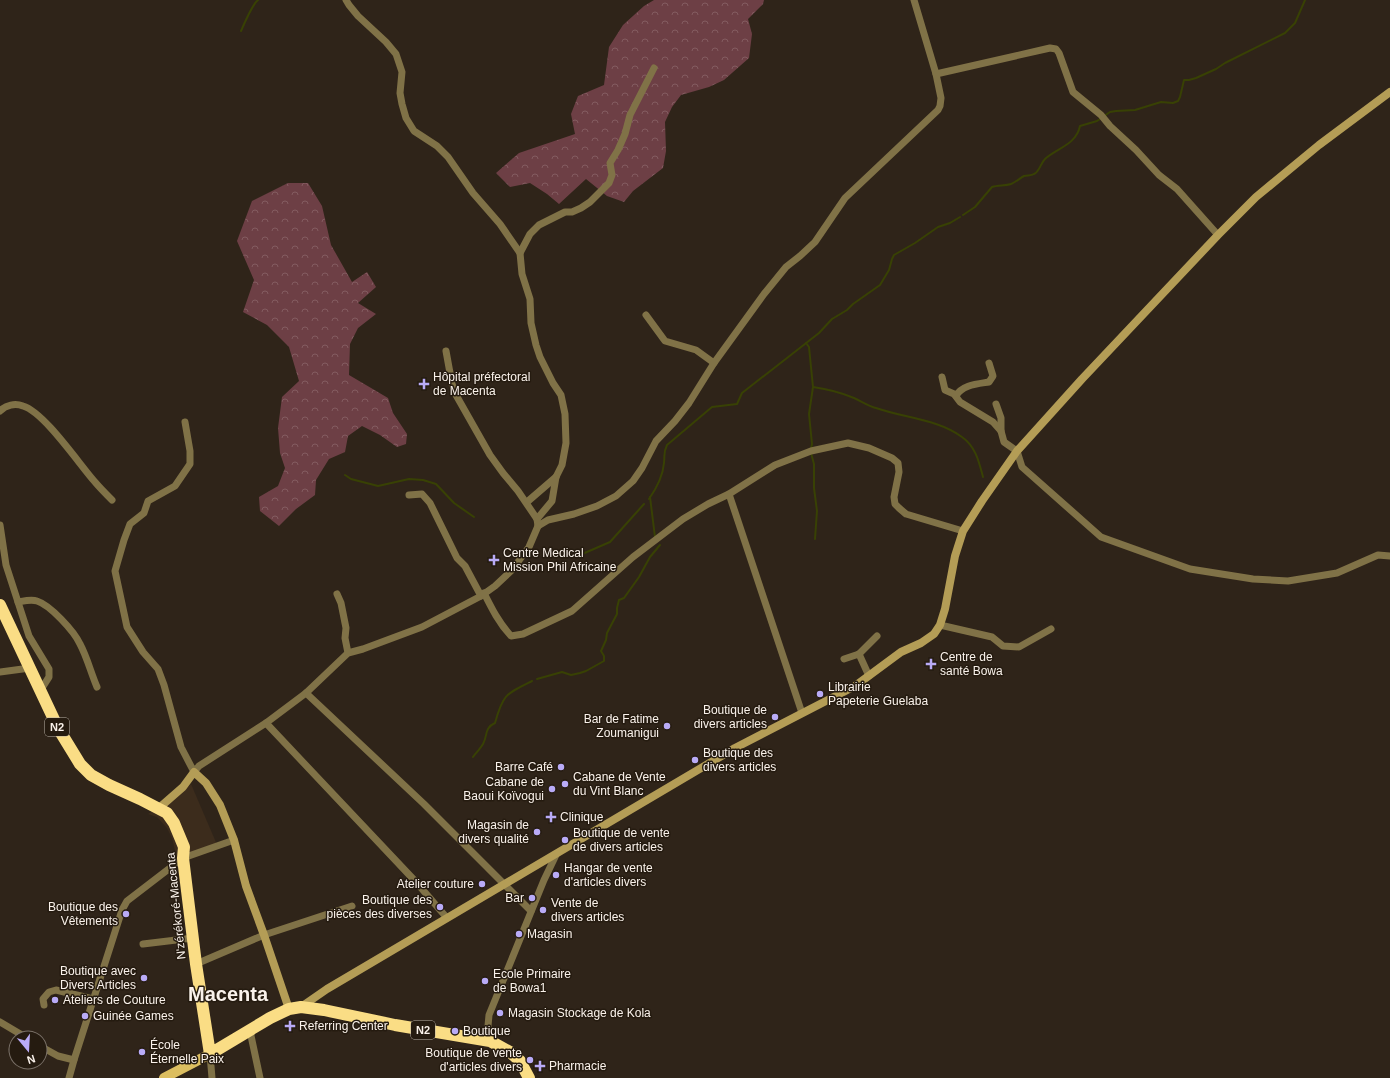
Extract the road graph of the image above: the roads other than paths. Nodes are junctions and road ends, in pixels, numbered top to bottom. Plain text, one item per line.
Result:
1 (346, 0) edge
2 (914, 0) edge
3 (654, 68) dead end
4 (936, 74) junction
5 (1390, 92) edge
6 (1218, 235) junction
7 (520, 253) junction
8 (646, 315) dead end
9 (446, 351) dead end
10 (989, 362) dead end
11 (714, 363) junction
12 (942, 377) dead end
13 (956, 396) junction
14 (996, 404) dead end
15 (0, 411) edge
16 (185, 422) dead end
17 (1001, 431) junction
18 (1017, 451) junction
19 (556, 477) junction
20 (729, 494) junction
21 (409, 495) dead end
22 (112, 500) dead end
23 (527, 502) junction
24 (538, 522) junction
25 (0, 525) edge
26 (963, 531) junction
27 (1390, 556) edge
28 (338, 594) dead end
29 (483, 594) junction
30 (18, 602) junction
31 (0, 605) edge
32 (940, 625) junction
33 (1051, 629) dead end
34 (877, 636) dead end
35 (348, 653) junction
36 (859, 654) junction
37 (844, 659) dead end
38 (30, 668) junction
39 (0, 672) edge
40 (869, 676) junction
41 (96, 688) dead end
42 (40, 691) junction
43 (306, 693) junction
44 (802, 713) junction
45 (266, 723) junction
46 (194, 772) junction
47 (159, 808) junction
48 (234, 840) junction
49 (556, 854) junction
50 (184, 858) junction
51 (504, 884) junction
52 (352, 906) dead end
53 (531, 911) junction
54 (447, 918) junction
55 (264, 935) junction
56 (193, 938) junction
57 (143, 944) dead end
58 (196, 964) junction
59 (93, 999) junction
60 (44, 1005) dead end
61 (295, 1008) junction
62 (0, 1022) edge
63 (14, 1030) edge
64 (250, 1031) junction
65 (490, 1041) junction
66 (48, 1050) edge
67 (210, 1054) junction
68 (74, 1060) junction
69 (69, 1078) edge
70 (164, 1078) edge
71 (212, 1078) edge
72 (260, 1078) edge
73 (530, 1078) edge

1 - 7 street
2 - 4 street
3 - 7 street
4 - 6 street
4 - 11 street
5 - 6 main road
6 - 18 main road
7 - 19 street
8 - 11 street
9 - 23 street
10 - 13 street
11 - 24 street
12 - 13 street
13 - 17 street
14 - 17 street
15 - 22 street
16 - 46 street
17 - 18 street
18 - 26 main road
18 - 27 street
19 - 23 street
19 - 24 street
20 - 26 street
20 - 29 street
20 - 44 street
21 - 29 street
23 - 24 street
24 - 29 street
25 - 30 street
26 - 32 main road
28 - 35 street
29 - 35 street
30 - 41 street
30 - 42 street
31 - 38 highway, N'zérékoré-Macenta / N2
32 - 33 street
32 - 40 main road
34 - 36 street
35 - 43 street
36 - 37 street
36 - 40 street
38 - 39 street
38 - 42 highway, N'zérékoré-Macenta / N2
40 - 44 main road
42 - 47 highway, N'zérékoré-Macenta / N2
43 - 45 street
43 - 51 street
44 - 49 main road
45 - 46 street
45 - 54 street
46 - 47 main road
46 - 48 main road
47 - 50 highway, N'zérékoré-Macenta / N2
48 - 50 street
48 - 55 main road
49 - 51 main road
49 - 53 street
50 - 56 highway, N'zérékoré-Macenta / N2
50 - 59 street
51 - 53 street
51 - 54 main road
52 - 55 street
53 - 65 street
54 - 61 main road
55 - 58 street
55 - 61 main road
56 - 57 street
56 - 58 highway, N'zérékoré-Macenta / N2
58 - 67 highway, N'zérékoré-Macenta / N2
59 - 60 street
59 - 68 street
61 - 64 highway
61 - 65 highway, N2
62 - 63 street
64 - 67 highway
64 - 72 street
65 - 73 highway, N2
66 - 68 street
67 - 70 main road
67 - 71 street
68 - 69 street

